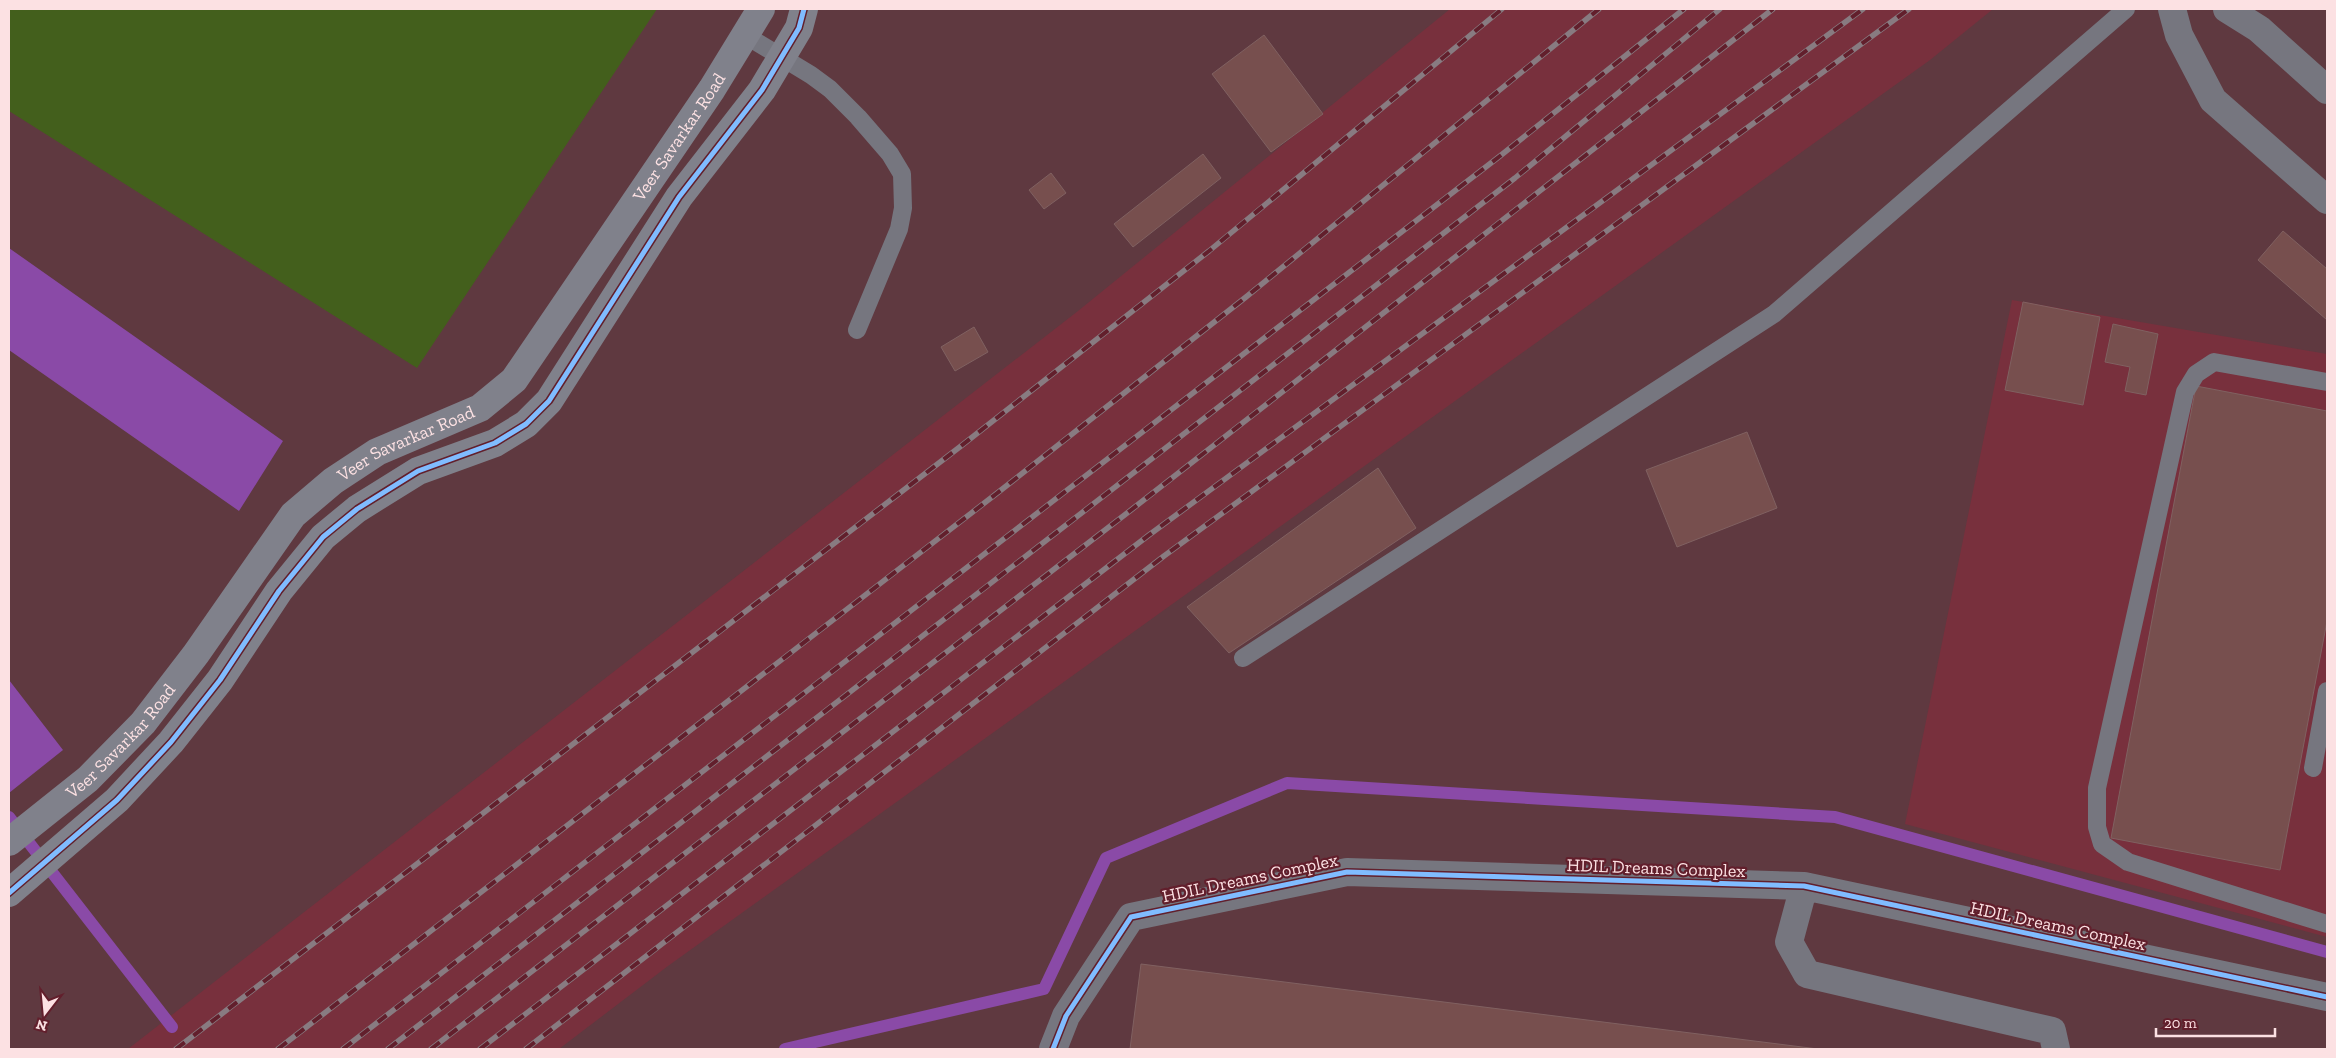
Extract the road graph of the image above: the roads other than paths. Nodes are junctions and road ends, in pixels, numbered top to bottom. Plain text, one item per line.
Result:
1 (761, 9) edge
2 (804, 9) edge
3 (2126, 9) edge
4 (2172, 9) edge
5 (2227, 9) edge
6 (745, 35) junction
7 (782, 56) junction
8 (2327, 90) edge
9 (2327, 200) edge
10 (857, 330) dead end
11 (2327, 382) edge
12 (1243, 658) dead end
13 (2327, 691) edge
14 (2313, 768) dead end
15 (9, 842) edge
16 (1804, 886) junction
17 (9, 893) edge
18 (2327, 924) edge
19 (2327, 997) edge
20 (1053, 1049) edge
21 (2056, 1049) edge

1 - 6 street, Veer Savarkar Road
2 - 7 street
3 - 12 lane
4 - 9 street
5 - 8 street
6 - 7 lane
6 - 15 street, Veer Savarkar Road
7 - 10 lane
7 - 17 street
11 - 18 lane
13 - 14 lane
16 - 19 street, HDIL Dreams Complex
16 - 20 street, HDIL Dreams Complex
16 - 21 street

